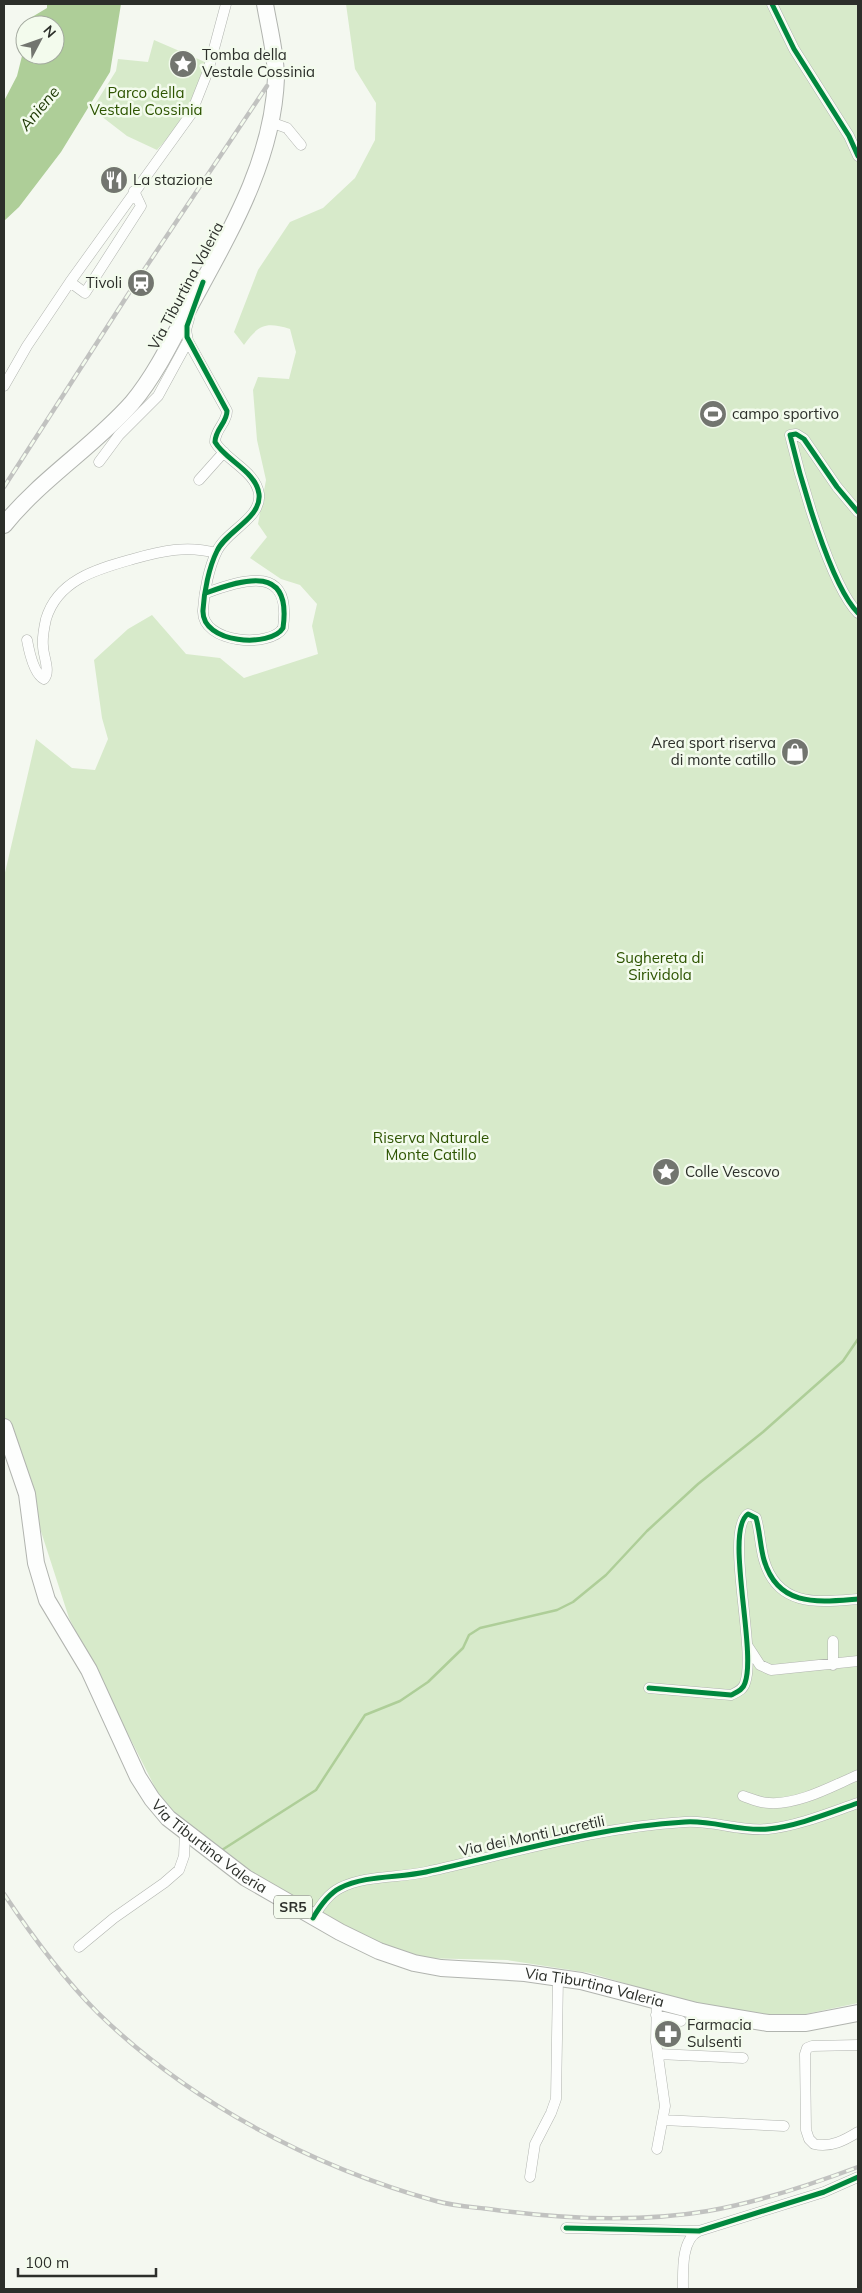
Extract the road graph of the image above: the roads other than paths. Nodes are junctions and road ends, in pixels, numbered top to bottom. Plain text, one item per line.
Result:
1 (226, 4) edge
2 (265, 4) edge
3 (772, 4) edge
4 (270, 122) junction
5 (301, 145) dead end
6 (858, 156) edge
7 (134, 191) junction
8 (70, 282) junction
9 (203, 282) junction
10 (188, 341) junction
11 (4, 386) edge
12 (224, 452) junction
13 (99, 462) dead end
14 (199, 480) dead end
15 (858, 512) edge
16 (4, 525) edge
17 (216, 553) junction
18 (206, 593) junction
19 (858, 613) edge
20 (27, 640) dead end
21 (4, 1427) edge
22 (858, 1599) edge
23 (833, 1641) dead end
24 (746, 1644) junction
25 (858, 1661) edge
26 (833, 1664) junction
27 (649, 1688) dead end
28 (858, 1774) edge
29 (743, 1796) dead end
30 (858, 1803) edge
31 (185, 1832) junction
32 (313, 1918) junction
33 (79, 1948) dead end
34 (558, 1978) junction
35 (657, 2008) junction
36 (858, 2013) edge
37 (681, 2021) dead end
38 (858, 2044) edge
39 (658, 2054) junction
40 (743, 2058) dead end
41 (663, 2120) junction
42 (784, 2126) dead end
43 (858, 2132) edge
44 (657, 2149) dead end
45 (530, 2177) dead end
46 (858, 2177) edge
47 (566, 2228) dead end
48 (699, 2231) junction
49 (683, 2289) edge

1 - 7 street
2 - 4 main road, Via Tiburtina Valeria
3 - 6 street
4 - 5 street
4 - 9 main road, Via Tiburtina Valeria
7 - 8 street
7 - 8 street
8 - 11 street
9 - 10 street
9 - 16 main road, Via Tiburtina Valeria
10 - 12 street
10 - 13 street
12 - 14 street
12 - 17 street
15 - 19 street
17 - 18 street
17 - 20 street
18 - 18 street
21 - 31 main road, Via Tiburtina Valeria / SR5
22 - 24 street
23 - 26 street
24 - 26 street
24 - 27 street
25 - 26 street
28 - 29 street
30 - 32 street, Via dei Monti Lucretili
31 - 32 main road, Via Tiburtina Valeria / SR5
31 - 33 street
32 - 34 main road, Via Tiburtina Valeria / SR5
34 - 35 main road, Via Tiburtina Valeria / SR5
34 - 45 street
35 - 36 main road, Via Tiburtina Valeria / SR5
35 - 37 street
35 - 39 street
38 - 43 street
39 - 40 street
39 - 41 street
41 - 42 street
41 - 44 street
46 - 48 street
47 - 48 street
48 - 49 street

